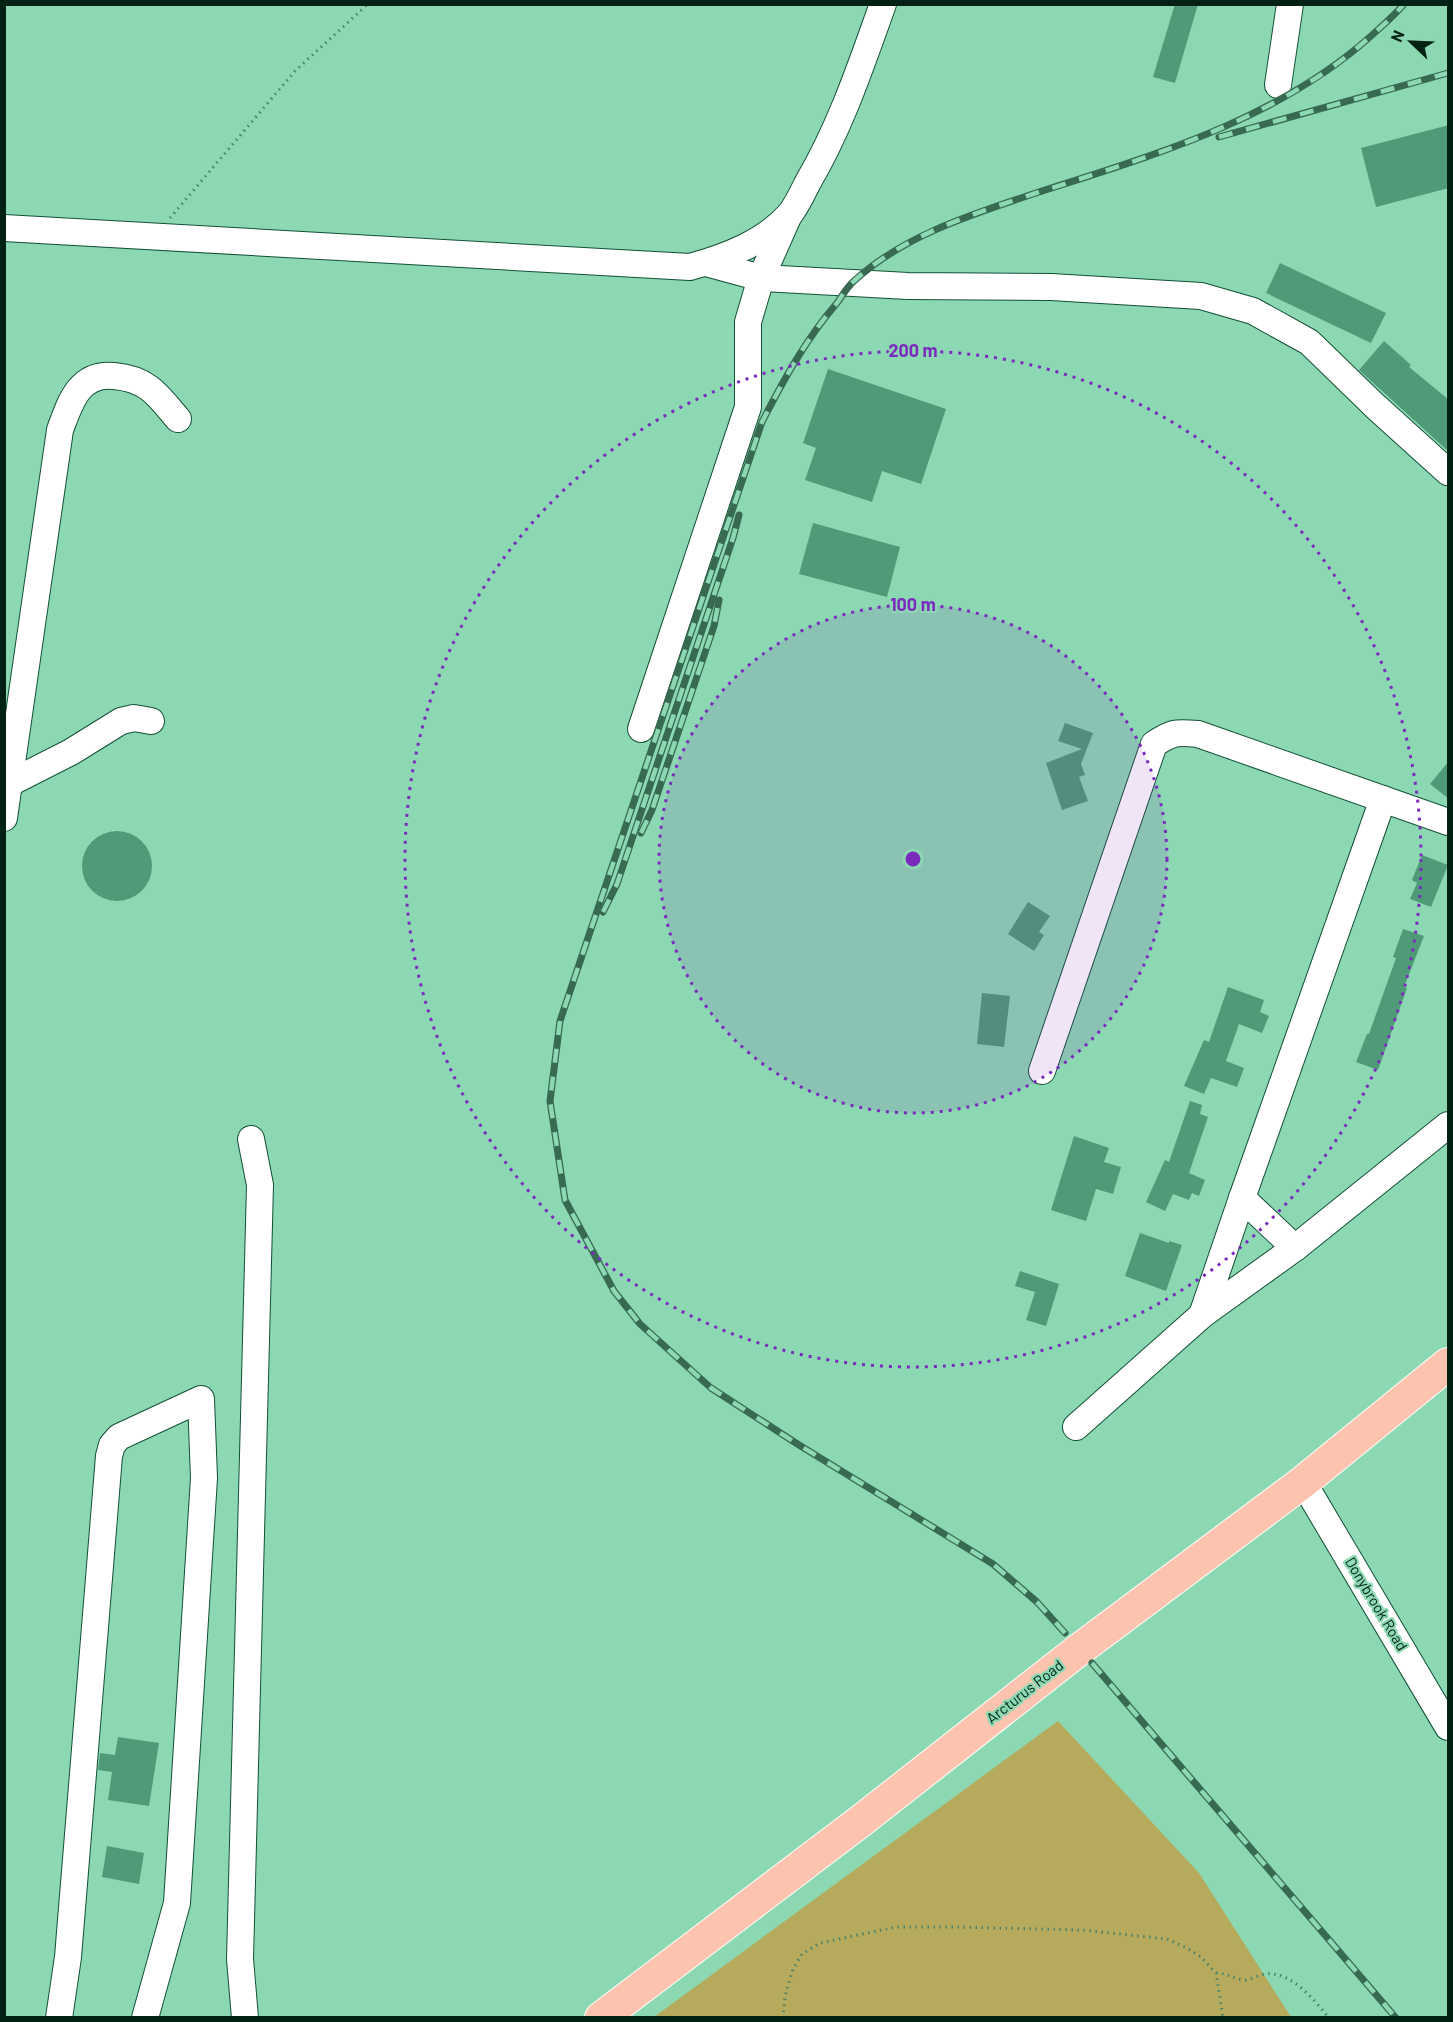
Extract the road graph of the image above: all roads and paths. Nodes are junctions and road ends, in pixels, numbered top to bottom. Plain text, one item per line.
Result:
1 (368, 4) edge
2 (883, 4) edge
3 (1290, 4) edge
4 (1278, 85) dead end
5 (790, 213) junction
6 (4, 228) edge
7 (154, 237) junction
8 (705, 263) junction
9 (761, 278) junction
10 (178, 418) dead end
11 (1449, 472) edge
12 (151, 721) dead end
13 (641, 729) dead end
14 (10, 783) junction
15 (1383, 799) junction
16 (4, 818) edge
17 (1449, 822) edge
18 (1042, 1071) dead end
19 (1449, 1125) edge
20 (251, 1139) dead end
21 (1242, 1198) junction
22 (1295, 1248) junction
23 (1202, 1315) junction
24 (1449, 1364) edge
25 (1076, 1427) dead end
26 (1303, 1482) junction
27 (1449, 1726) edge
28 (1216, 1973) junction
29 (59, 2018) edge
30 (145, 2018) edge
31 (245, 2018) edge
32 (601, 2018) edge
33 (783, 2018) edge
34 (1223, 2018) edge
35 (1329, 2018) edge

1 - 7 path
2 - 5 street
3 - 4 street
5 - 8 street
5 - 9 street
6 - 7 street
7 - 8 street
8 - 9 street
9 - 11 street
9 - 13 street
10 - 14 street
12 - 14 street
14 - 16 street
15 - 17 street
15 - 18 street
15 - 21 street
19 - 22 street
20 - 31 street
21 - 22 street
21 - 23 street
22 - 23 street
23 - 25 street
24 - 26 main road, Arcturus Road
26 - 27 street, Donybrook Road
26 - 32 main road, Arcturus Road
28 - 33 path
28 - 34 path
28 - 35 path
29 - 30 street

